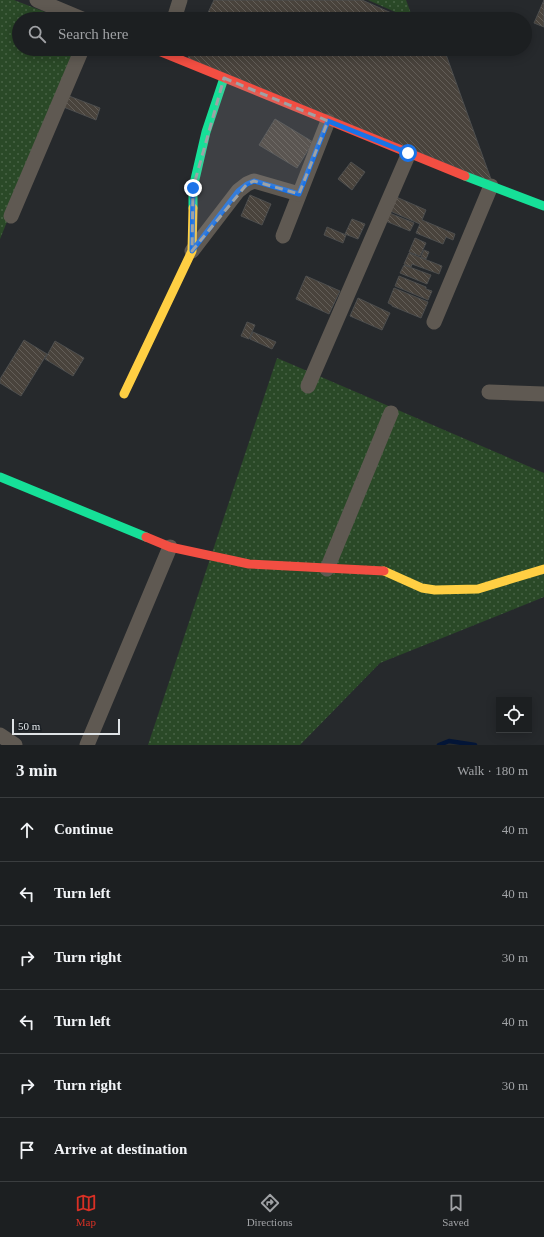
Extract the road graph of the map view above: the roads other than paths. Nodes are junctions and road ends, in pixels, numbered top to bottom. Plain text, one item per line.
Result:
1 (180, 0) edge
2 (43, 1) edge
3 (67, 12) edge
4 (176, 12) edge
5 (79, 56) edge
6 (174, 56) edge
7 (224, 78) junction
8 (328, 121) junction
9 (408, 153) junction
10 (491, 186) junction
11 (299, 194) junction
12 (544, 206) edge
13 (11, 216) dead end
14 (283, 236) dead end
15 (192, 251) junction
16 (434, 322) dead end
17 (308, 386) dead end
18 (489, 392) dead end
19 (124, 394) dead end
20 (544, 394) edge
21 (391, 414) dead end
22 (0, 477) edge
23 (170, 547) junction
24 (327, 569) junction
25 (544, 569) edge
26 (0, 735) edge
27 (15, 745) edge
28 (87, 745) edge

1 - 4 street
2 - 3 street
5 - 13 street
6 - 7 street
7 - 8 street
7 - 15 street
8 - 9 street
8 - 11 street
9 - 10 street
9 - 17 street
10 - 12 street
10 - 16 street
11 - 14 street
11 - 15 street
15 - 19 street
18 - 20 street
21 - 24 street
22 - 23 street
23 - 24 street
23 - 28 street
24 - 25 street
26 - 27 street

